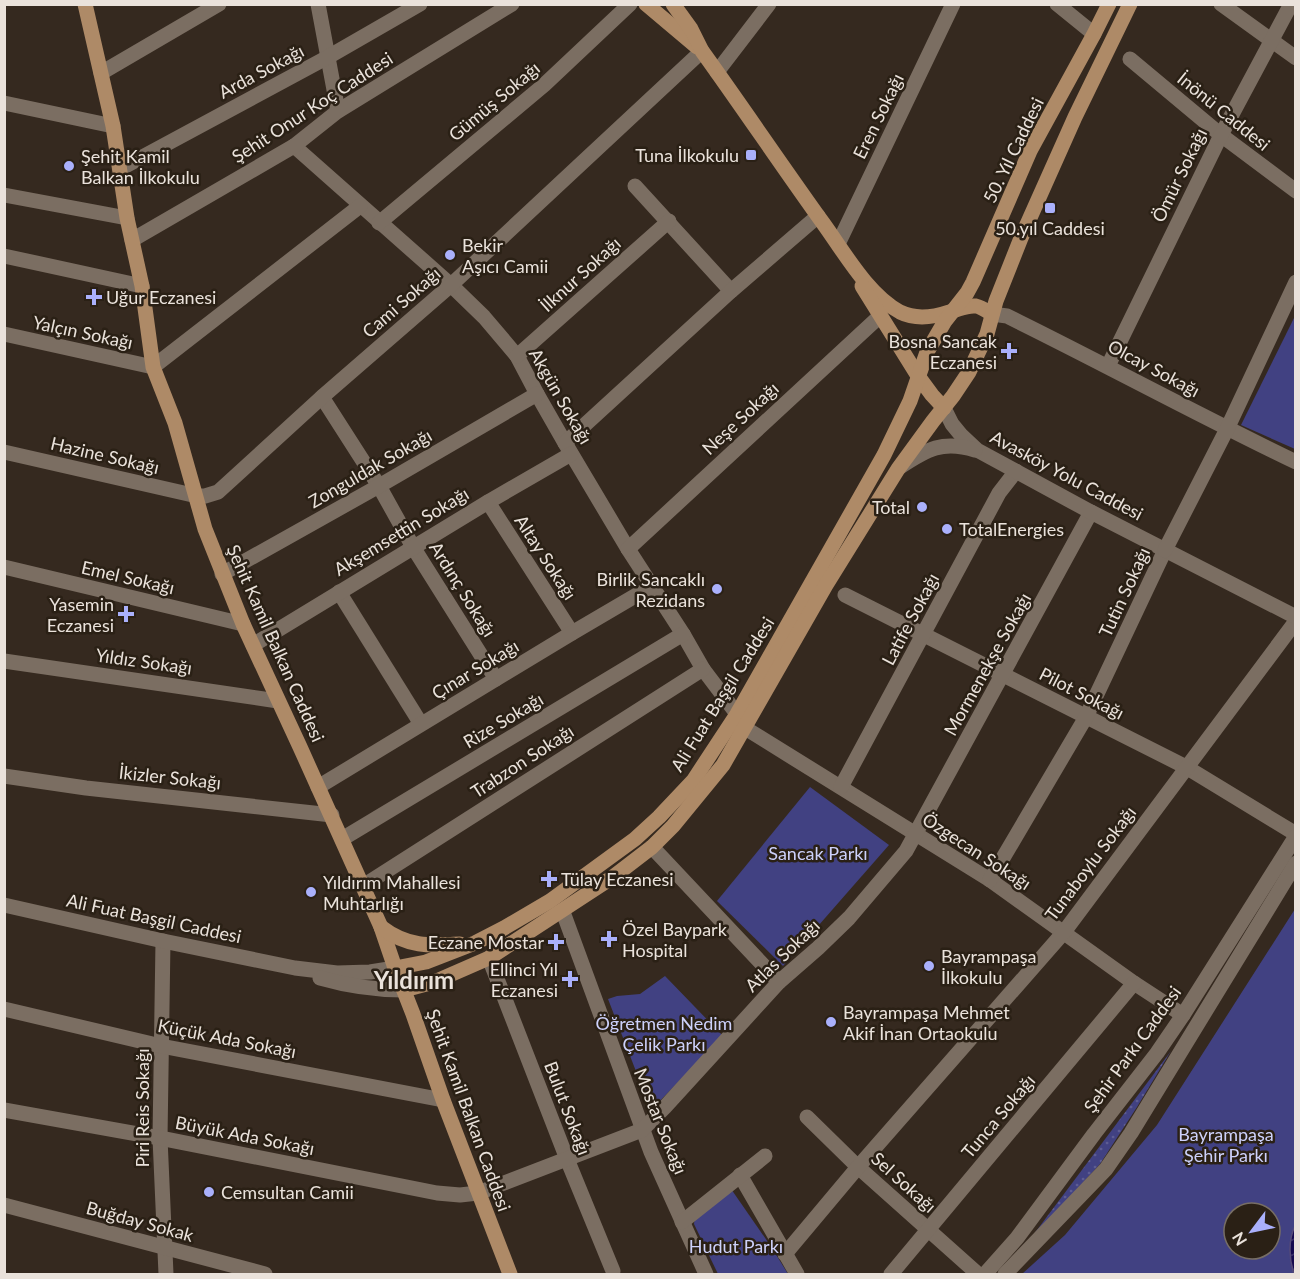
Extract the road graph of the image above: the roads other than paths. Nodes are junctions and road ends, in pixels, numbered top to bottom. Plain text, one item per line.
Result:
1 (85, 4) edge
2 (219, 4) edge
3 (318, 4) edge
4 (420, 4) edge
5 (512, 4) edge
6 (630, 4) edge
7 (646, 4) edge
8 (673, 4) edge
9 (769, 4) edge
10 (953, 4) edge
11 (1056, 4) edge
12 (1109, 4) edge
13 (1130, 4) edge
14 (1221, 4) edge
15 (1291, 4) edge
16 (1094, 34) junction
17 (1271, 40) junction
18 (702, 51) junction
19 (328, 57) junction
20 (1296, 58) edge
21 (1130, 59) dead end
22 (717, 72) junction
23 (101, 73) junction
24 (4, 103) edge
25 (338, 111) junction
26 (113, 126) junction
27 (1221, 135) junction
28 (294, 146) junction
29 (120, 169) junction
30 (635, 186) dead end
31 (1296, 191) edge
32 (4, 195) edge
33 (360, 206) junction
34 (818, 216) junction
35 (127, 218) junction
36 (669, 221) junction
37 (380, 223) junction
38 (132, 240) junction
39 (838, 244) junction
40 (4, 256) edge
41 (1296, 282) edge
42 (451, 285) junction
43 (142, 286) junction
44 (731, 291) junction
45 (952, 312) junction
46 (992, 314) junction
47 (879, 316) junction
48 (4, 334) edge
49 (517, 356) junction
50 (1108, 366) junction
51 (153, 367) junction
52 (918, 376) junction
53 (537, 394) junction
54 (322, 397) junction
55 (944, 408) junction
56 (1227, 429) junction
57 (568, 449) junction
58 (977, 450) junction
59 (4, 452) edge
60 (1296, 462) edge
61 (898, 469) junction
62 (1016, 471) junction
63 (380, 486) junction
64 (197, 496) junction
65 (488, 502) junction
66 (1092, 512) junction
67 (413, 547) junction
68 (628, 549) junction
69 (1165, 550) junction
70 (4, 567) edge
71 (222, 574) junction
72 (652, 586) junction
73 (339, 592) junction
74 (845, 595) dead end
75 (1296, 619) edge
76 (243, 624) junction
77 (572, 633) junction
78 (683, 634) junction
79 (924, 634) junction
80 (253, 645) junction
81 (4, 661) edge
82 (703, 669) junction
83 (1003, 674) junction
84 (496, 679) junction
85 (278, 701) junction
86 (737, 714) junction
87 (1086, 717) junction
88 (421, 724) junction
89 (745, 728) junction
90 (1186, 767) junction
91 (4, 776) edge
92 (318, 787) junction
93 (841, 787) junction
94 (332, 815) junction
95 (916, 834) junction
96 (1296, 835) edge
97 (342, 839) junction
98 (652, 847) junction
99 (1296, 863) edge
100 (990, 880) junction
101 (363, 886) junction
102 (4, 905) edge
103 (563, 912) junction
104 (381, 927) junction
105 (1064, 932) junction
106 (163, 941) junction
107 (475, 943) junction
108 (489, 958) junction
109 (295, 968) junction
110 (395, 968) junction
111 (779, 982) junction
112 (1134, 982) junction
113 (404, 990) junction
114 (4, 1009) edge
115 (1183, 1014) junction
116 (161, 1046) junction
117 (443, 1100) junction
118 (4, 1110) edge
119 (807, 1117) dead end
120 (642, 1130) junction
121 (160, 1138) junction
122 (765, 1156) dead end
123 (567, 1159) junction
124 (858, 1167) junction
125 (740, 1175) junction
126 (478, 1194) junction
127 (4, 1205) edge
128 (682, 1222) junction
129 (928, 1230) junction
130 (165, 1248) junction
131 (785, 1254) junction
132 (613, 1271) dead end
133 (165, 1275) edge
134 (265, 1275) edge
135 (510, 1275) edge
136 (706, 1275) edge
137 (797, 1275) edge
138 (891, 1275) edge
139 (978, 1275) edge
140 (986, 1275) edge
141 (1005, 1275) edge

1 - 23 main road, Şehit Kamil Balkan Caddesi
2 - 23 street
3 - 19 street
4 - 19 street, Arda Sokağı
5 - 25 street, Şehit Onur Koç Caddesi
6 - 37 street, Gümüş Sokağı
7 - 18 main road, Avasköy Yolu Caddesi
8 - 18 main road, Avasköy Yolu Caddesi
9 - 22 street
10 - 39 street, Eren Sokağı
11 - 16 street
12 - 16 main road, 50. Yıl Caddesi
13 - 46 main road
14 - 17 street
15 - 17 street, Ömür Sokağı
16 - 45 main road, 50. Yıl Caddesi
17 - 20 street
17 - 27 street, Ömür Sokağı
18 - 22 main road, Avasköy Yolu Caddesi
18 - 42 street, Cami Sokağı
19 - 25 street
19 - 29 street, Arda Sokağı
21 - 27 street, İnönü Caddesi
22 - 34 main road, Avasköy Yolu Caddesi
23 - 26 main road, Şehit Kamil Balkan Caddesi
24 - 26 street
25 - 28 street, Şehit Onur Koç Caddesi
26 - 29 main road, Şehit Kamil Balkan Caddesi
27 - 31 street, İnönü Caddesi
27 - 50 street, Ömür Sokağı
28 - 33 street, Akgün Sokağı
28 - 38 street, Şehit Onur Koç Caddesi
29 - 35 main road, Şehit Kamil Balkan Caddesi
30 - 36 street
32 - 35 street
33 - 37 street, Akgün Sokağı
33 - 51 street
34 - 39 main road, Avasköy Yolu Caddesi
34 - 44 street, Akşemsettin Sokağı
35 - 38 main road, Şehit Kamil Balkan Caddesi
36 - 44 street
36 - 49 street, İlknur Sokağı
37 - 42 street, Akgün Sokağı
38 - 43 main road, Şehit Kamil Balkan Caddesi
39 - 45 main road, Avasköy Yolu Caddesi
39 - 47 main road, Avasköy Yolu Caddesi
40 - 43 street
41 - 56 street, Tutin Sokağı
42 - 49 street, Akgün Sokağı
42 - 54 street, Cami Sokağı
43 - 51 main road, Şehit Kamil Balkan Caddesi
44 - 57 street, Akşemsettin Sokağı
45 - 46 main road, Avasköy Yolu Caddesi
45 - 52 main road, 50. Yıl Caddesi
46 - 50 street, Olcay Sokağı
46 - 55 main road, Ali Fuat Başgil Caddesi
47 - 52 main road, Avasköy Yolu Caddesi
47 - 68 street, Neşe Sokağı
48 - 51 street, Yalçın Sokağı
49 - 53 street, Akgün Sokağı
50 - 56 street, Olcay Sokağı
51 - 64 main road, Şehit Kamil Balkan Caddesi
52 - 55 main road, Avasköy Yolu Caddesi
52 - 86 main road, Ali Fuat Başgil Caddesi
53 - 57 street, Akgün Sokağı
53 - 63 street, Zonguldak Sokağı
54 - 63 street, Ardınç Sokağı
54 - 64 street, Cami Sokağı
55 - 58 street, Avasköy Yolu Caddesi
55 - 61 main road, Ali Fuat Başgil Caddesi
56 - 60 street, Olcay Sokağı
56 - 69 street, Tutin Sokağı
57 - 65 street, Akşemsettin Sokağı
57 - 68 street, Akgün Sokağı
58 - 61 street
58 - 62 street, Avasköy Yolu Caddesi
59 - 64 street, Hazine Sokağı
61 - 89 main road, Ali Fuat Başgil Caddesi
62 - 66 street, Avasköy Yolu Caddesi
62 - 79 street, Latife Sokağı
63 - 67 street, Ardınç Sokağı
63 - 71 street, Zonguldak Sokağı
64 - 71 main road, Şehit Kamil Balkan Caddesi
65 - 67 street, Akşemsettin Sokağı
65 - 77 street, Altay Sokağı
66 - 69 street, Avasköy Yolu Caddesi
66 - 83 street, Mormenekşe Sokağı
67 - 73 street, Akşemsettin Sokağı
67 - 84 street, Ardınç Sokağı
68 - 72 street, Akgün Sokağı
69 - 75 street, Avasköy Yolu Caddesi
69 - 87 street, Tutin Sokağı
70 - 76 street, Emel Sokağı
71 - 76 main road, Şehit Kamil Balkan Caddesi
72 - 77 street, Çınar Sokağı
72 - 78 street, Akgün Sokağı
73 - 80 street, Akşemsettin Sokağı
73 - 88 street
74 - 79 street, Pilot Sokağı
75 - 90 street, Tunaboylu Sokağı
76 - 80 main road, Şehit Kamil Balkan Caddesi
77 - 84 street, Çınar Sokağı
78 - 82 street, Akgün Sokağı
78 - 97 street, Rize Sokağı
79 - 83 street, Pilot Sokağı
79 - 93 street, Latife Sokağı
80 - 85 main road, Şehit Kamil Balkan Caddesi
81 - 85 street, Yıldız Sokağı
82 - 86 street, Akgün Sokağı
82 - 101 street, Trabzon Sokağı
83 - 87 street, Pilot Sokağı
83 - 95 street, Mormenekşe Sokağı
84 - 88 street, Çınar Sokağı
85 - 92 main road, Şehit Kamil Balkan Caddesi
86 - 107 main road, Ali Fuat Başgil Caddesi
87 - 90 street, Pilot Sokağı
87 - 100 street, Tutin Sokağı
88 - 92 street, Çınar Sokağı
89 - 93 street, Özgecan Sokağı
89 - 98 main road, Ali Fuat Başgil Caddesi
90 - 96 street, Pilot Sokağı
90 - 105 street, Tunaboylu Sokağı
91 - 94 street, İkizler Sokağı
92 - 94 main road, Şehit Kamil Balkan Caddesi
93 - 95 street, Özgecan Sokağı
94 - 97 main road, Şehit Kamil Balkan Caddesi
95 - 100 street, Özgecan Sokağı
95 - 111 street, Atlas Sokağı
96 - 115 street, Şehir Parkı Caddesi
97 - 101 main road, Şehit Kamil Balkan Caddesi
98 - 103 main road, Ali Fuat Başgil Caddesi
98 - 111 street
99 - 141 street, Şehir Parkı Caddesi
100 - 105 street, Özgecan Sokağı
101 - 104 main road, Şehit Kamil Balkan Caddesi
102 - 106 street, Ali Fuat Başgil Caddesi
103 - 108 main road, Ali Fuat Başgil Caddesi
103 - 120 street, Mostar Sokağı
104 - 107 main road
104 - 110 main road, Şehit Kamil Balkan Caddesi
105 - 112 street, Özgecan Sokağı
105 - 124 street, Tunaboylu Sokağı
106 - 109 street, Ali Fuat Başgil Caddesi
106 - 116 street, Piri Reis Sokağı
107 - 110 main road, Ali Fuat Başgil Caddesi
108 - 113 main road, Ali Fuat Başgil Caddesi
108 - 123 street, Bulut Sokağı
109 - 110 street
109 - 113 street
110 - 113 main road, Şehit Kamil Balkan Caddesi
111 - 120 street, Atlas Sokağı
112 - 115 street, Özgecan Sokağı
112 - 129 street, Tunca Sokağı
113 - 117 main road, Şehit Kamil Balkan Caddesi
114 - 116 street, Küçük Ada Sokağı
115 - 140 street, Şehir Parkı Caddesi
116 - 117 street, Küçük Ada Sokağı
116 - 121 street, Piri Reis Sokağı
117 - 126 main road, Şehit Kamil Balkan Caddesi
118 - 121 street, Büyük Ada Sokağı
119 - 124 street, Sel Sokağı
120 - 123 street, Atlas Sokağı
120 - 128 street, Mostar Sokağı
121 - 126 street, Büyük Ada Sokağı
121 - 130 street, Piri Reis Sokağı
122 - 125 street
123 - 126 street, Atlas Sokağı
123 - 132 street, Bulut Sokağı
124 - 129 street, Sel Sokağı
124 - 131 street, Tunaboylu Sokağı
125 - 128 street
125 - 131 street
126 - 135 main road, Şehit Kamil Balkan Caddesi
127 - 130 street, Buğday Sokak
128 - 136 street, Mostar Sokağı
129 - 138 street, Tunca Sokağı
129 - 139 street, Sel Sokağı
130 - 133 street, Piri Reis Sokağı
130 - 134 street, Buğday Sokak
131 - 137 street

